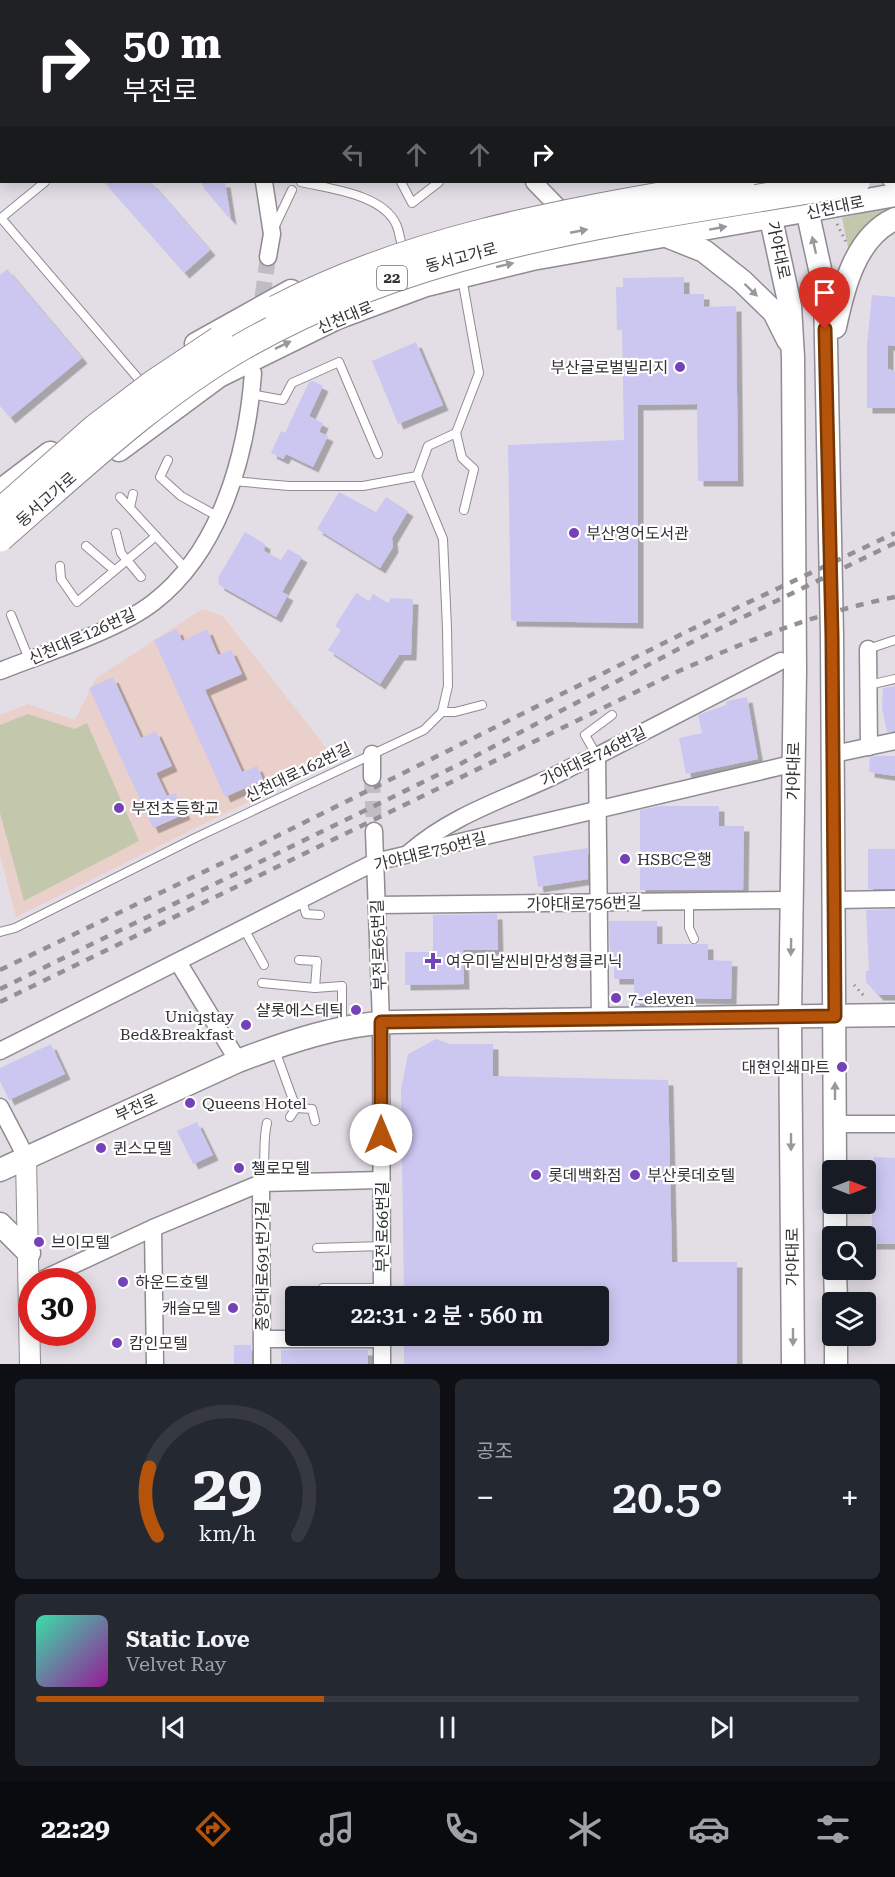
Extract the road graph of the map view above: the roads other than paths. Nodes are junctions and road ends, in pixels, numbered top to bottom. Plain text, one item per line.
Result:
1 (44, 183) edge
2 (264, 183) edge
3 (318, 183) edge
4 (402, 183) edge
5 (438, 183) edge
6 (535, 183) edge
7 (681, 183) edge
8 (736, 183) edge
9 (763, 183) edge
10 (801, 183) edge
11 (850, 183) edge
12 (334, 184) edge
13 (658, 185) edge
14 (292, 190) dead end
15 (895, 195) edge
16 (559, 208) junction
17 (807, 213) junction
18 (1, 219) edge
19 (772, 219) junction
20 (895, 219) edge
21 (272, 234) junction
22 (668, 236) junction
23 (402, 246) junction
24 (268, 257) tunnel mouth
25 (461, 275) junction
26 (793, 357) junction
27 (826, 365) junction
28 (253, 373) dead end
29 (142, 383) junction
30 (251, 394) junction
31 (456, 434) junction
32 (378, 454) dead end
33 (168, 460) dead end
34 (417, 476) junction
35 (232, 481) junction
36 (0, 491) edge
37 (133, 494) dead end
38 (120, 497) dead end
39 (130, 507) junction
40 (464, 510) dead end
41 (0, 512) edge
42 (217, 516) junction
43 (116, 533) dead end
44 (156, 536) junction
45 (0, 538) edge
46 (86, 546) dead end
47 (0, 553) edge
48 (127, 559) junction
49 (60, 566) dead end
50 (186, 569) junction
51 (114, 570) junction
52 (141, 577) dead end
53 (11, 615) dead end
54 (895, 640) edge
55 (868, 649) joint
56 (29, 659) junction
57 (781, 661) junction
58 (0, 671) edge
59 (895, 679) edge
60 (869, 685) junction
61 (482, 705) dead end
62 (442, 712) junction
63 (612, 715) dead end
64 (895, 741) edge
65 (833, 746) junction
66 (869, 747) junction
67 (372, 754) junction
68 (597, 756) junction
69 (787, 765) junction
70 (372, 777) tunnel mouth
71 (599, 809) junction
72 (792, 826) junction
73 (374, 831) tunnel mouth
74 (407, 855) junction
75 (375, 862) junction
76 (895, 898) edge
77 (302, 900) junction
78 (791, 900) junction
79 (835, 900) junction
80 (689, 901) junction
81 (600, 902) junction
82 (377, 905) junction
83 (320, 915) dead end
84 (244, 929) junction
85 (0, 932) edge
86 (694, 939) dead end
87 (299, 960) dead end
88 (178, 962) junction
89 (264, 965) dead end
90 (262, 983) dead end
91 (315, 988) junction
92 (895, 1015) edge
93 (835, 1016) junction
94 (790, 1017) junction
95 (600, 1020) junction
96 (381, 1022) junction
97 (342, 1027) junction
98 (273, 1047) junction
99 (0, 1051) edge
100 (238, 1061) junction
101 (0, 1107) edge
102 (296, 1108) junction
103 (290, 1117) dead end
104 (315, 1121) dead end
105 (267, 1123) dead end
106 (835, 1124) junction
107 (895, 1124) edge
108 (26, 1157) junction
109 (835, 1160) edge
110 (0, 1170) edge
111 (381, 1180) junction
112 (261, 1183) junction
113 (0, 1224) edge
114 (153, 1228) junction
115 (382, 1246) junction
116 (317, 1248) dead end
117 (29, 1253) junction
118 (31, 1268) edge
119 (67, 1268) edge
120 (382, 1286) edge
121 (31, 1346) edge
122 (299, 1346) edge
123 (382, 1346) edge
124 (836, 1346) edge
125 (262, 1350) edge
126 (155, 1356) edge
127 (30, 1364) edge
128 (382, 1364) edge
129 (793, 1364) edge
130 (836, 1364) edge

1 - 18 lane
2 - 21 street
3 - 12 lane
4 - 5 lane
6 - 16 street
7 - 13 main road
8 - 41 highway, 동서고가로 / 22, bridge
9 - 19 main road, 가야대로
10 - 17 main road
45 -> 11 highway, 동서고가로 / 22, bridge
12 - 23 lane
13 - 16 main road
14 - 21 lane
15 - 17 main road, 신천대로
16 - 23 main road
17 - 19 main road, 신천대로
27 -> 17 main road
18 - 29 lane
22 -> 19 main road, 신천대로
19 - 26 main road, 가야대로
20 - 27 main road
21 - 24 street
25 -> 22 main road, 신천대로
22 -> 26 main road
23 - 29 main road
25 - 31 lane
47 -> 25 main road, 신천대로
26 - 57 main road
26 - 72 main road, 가야대로
27 - 65 main road
28 - 30 street, 신천대로126번길
29 - 36 main road
30 - 32 lane
30 - 35 street, 신천대로126번길
31 - 34 lane
31 - 40 lane
33 - 42 lane
34 - 35 lane
34 - 62 lane
35 - 42 street, 신천대로126번길
37 - 39 lane
38 - 39 lane
39 - 44 lane
42 - 50 street, 신천대로126번길
43 - 48 lane
44 - 48 lane, 신천대로126번길
44 - 50 lane
46 - 51 lane
48 - 51 lane, 신천대로126번길
48 - 52 lane
49 - 51 lane, 신천대로126번길
50 - 56 street, 신천대로126번길
53 - 56 lane
54 - 55 lane
55 - 60 street
56 - 58 street, 신천대로126번길
57 - 68 street, 가야대로746번길
57 - 69 main road
59 - 60 lane
60 - 66 street
61 - 62 lane
62 - 67 lane, 신천대로162번길
63 - 68 lane
64 - 66 street
65 - 66 street
65 - 79 main road
67 - 70 street
67 - 85 lane, 신천대로162번길
68 - 71 street
68 - 74 street, 가야대로746번길
69 - 71 street, 가야대로750번길
69 - 72 main road
71 - 74 street, 가야대로750번길
71 - 81 street
72 - 78 main road, 가야대로
73 - 75 street, 부전로65번길
74 - 75 street, 가야대로750번길
75 - 77 street, 가야대로750번길
75 - 82 street, 부전로65번길
76 - 79 street
77 - 83 lane
77 - 84 street, 가야대로750번길
78 - 80 street, 가야대로756번길
78 -> 94 main road, 가야대로
79 - 93 main road
80 - 81 street, 가야대로756번길
80 - 86 lane
81 - 82 street, 가야대로756번길
81 - 95 street
82 - 96 street, 부전로65번길
84 - 88 street, 가야대로750번길
84 - 89 lane
87 - 91 lane
88 - 99 street, 가야대로750번길
88 - 100 street
90 - 91 lane
91 - 97 lane
92 - 93 main road, 부전로
93 - 94 main road, 부전로
106 -> 93 main road
94 - 95 main road, 부전로
94 -> 129 main road, 가야대로
95 - 96 main road, 부전로
96 - 97 main road, 부전로
96 - 111 street, 부전로66번길
97 - 98 main road, 부전로
98 - 100 main road, 부전로
98 - 102 lane
100 - 108 main road, 부전로
101 - 108 street
102 - 103 lane
102 - 104 lane
105 - 112 lane, 중앙대로691번가길
106 - 107 street
106 - 109 main road
108 - 110 main road, 부전로
108 - 117 street
111 - 112 street, 중앙대로691번가길
111 - 115 street, 부전로66번길
112 - 114 street, 중앙대로691번가길
112 - 125 street, 중앙대로691번가길
113 - 117 main road
114 - 119 street, 중앙대로691번가길
114 - 126 street
115 - 116 lane
115 - 120 street, 부전로66번길
117 - 118 street
121 - 127 street
122 - 125 street
123 - 128 street
124 - 130 main road

